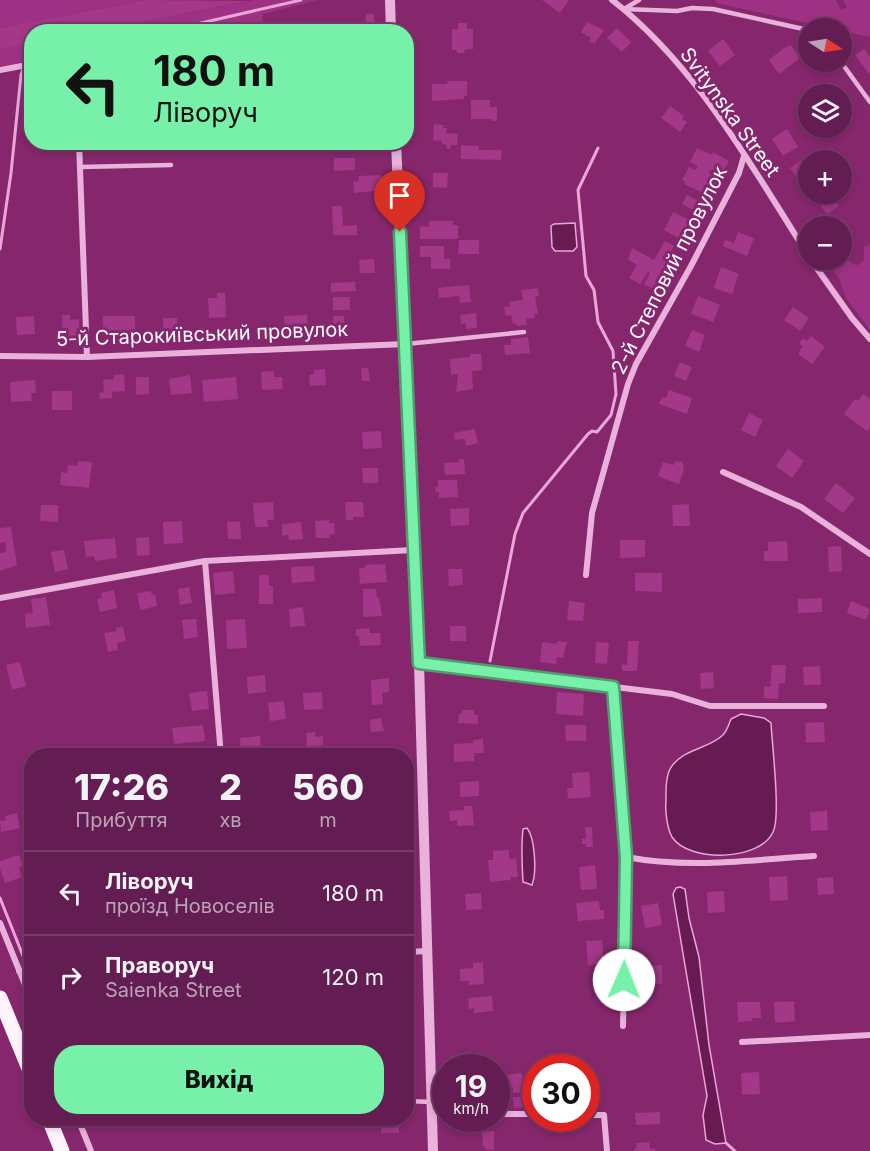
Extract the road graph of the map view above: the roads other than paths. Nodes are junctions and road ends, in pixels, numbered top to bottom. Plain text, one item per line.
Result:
1 (390, 0) edge
2 (612, 0) edge
3 (639, 0) edge
4 (624, 9) junction
5 (391, 24) edge
6 (798, 28) edge
7 (24, 66) edge
8 (0, 70) edge
9 (848, 72) edge
10 (870, 102) edge
11 (79, 150) edge
12 (396, 150) edge
13 (744, 156) junction
14 (171, 165) dead end
15 (80, 167) junction
16 (798, 240) edge
17 (818, 270) edge
18 (524, 332) dead end
19 (870, 339) edge
20 (406, 344) junction
21 (0, 356) edge
22 (87, 357) junction
23 (723, 472) dead end
24 (413, 550) junction
25 (870, 554) edge
26 (205, 561) junction
27 (586, 575) dead end
28 (0, 598) edge
29 (419, 663) junction
30 (613, 687) junction
31 (824, 706) dead end
32 (220, 748) edge
33 (814, 856) dead end
34 (626, 857) junction
35 (0, 923) edge
36 (428, 951) junction
37 (414, 952) edge
38 (19, 971) junction
39 (24, 971) edge
40 (24, 983) edge
41 (0, 998) edge
42 (623, 1026) dead end
43 (870, 1035) edge
44 (742, 1042) dead end
45 (24, 1056) edge
46 (432, 1076) edge
47 (414, 1103) edge
48 (432, 1107) edge
49 (600, 1115) edge
50 (52, 1126) edge
51 (81, 1126) edge
52 (434, 1132) edge
53 (62, 1151) edge
54 (91, 1151) edge
55 (434, 1151) edge
56 (607, 1151) edge

1 - 5 street
2 - 4 street, Svitynska Street
3 - 4 lane
4 - 6 lane
4 - 13 street, Svitynska Street
7 - 8 street
9 - 10 lane
11 - 15 street
12 - 20 street
13 - 16 street, Svitynska Street
13 - 27 street, 2-й Степовий провулок
14 - 15 lane
15 - 22 street
17 - 19 street
18 - 20 lane
20 - 22 street, 5-й Старокиївський провулок
20 - 24 street
21 - 22 street, 5-й Старокиївський провулок
23 - 25 street
24 - 26 street
24 - 29 street
26 - 28 street
26 - 32 street
29 - 30 street
29 - 36 street
30 - 31 street
30 - 34 street
33 - 34 street
34 - 42 street
35 - 38 street
36 - 37 street
36 - 46 street
38 - 39 street
38 - 40 street
41 - 45 main road
43 - 44 street
47 - 48 lane
49 - 56 street
50 - 53 main road
51 - 54 street
52 - 55 street

